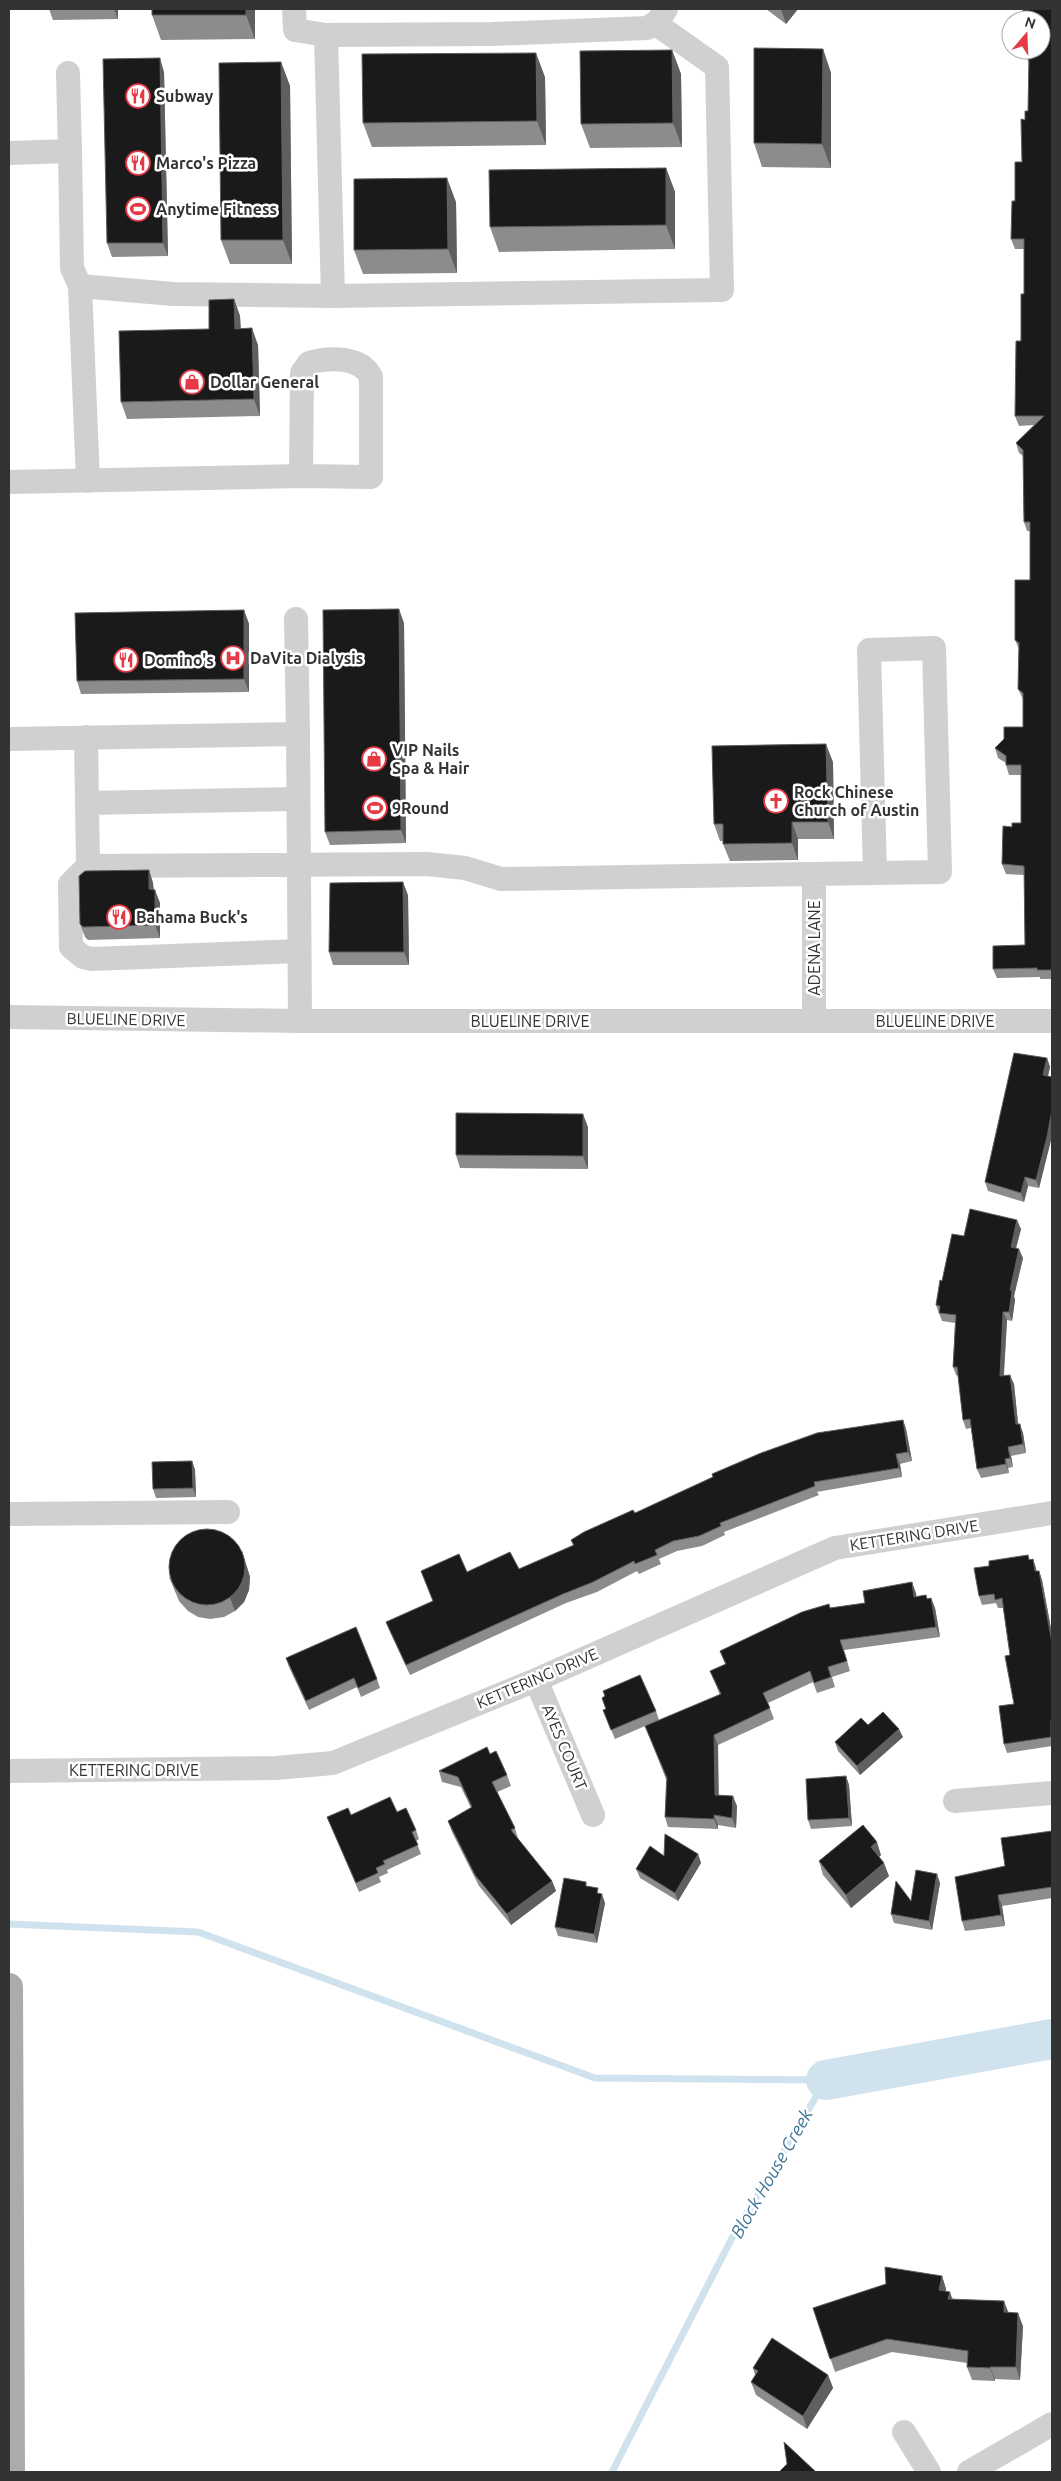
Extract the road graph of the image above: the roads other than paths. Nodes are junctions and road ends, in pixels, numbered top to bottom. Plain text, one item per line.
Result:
1 (294, 9) edge
2 (661, 16) edge
3 (326, 36) junction
4 (68, 73) dead end
5 (70, 151) junction
6 (9, 153) edge
7 (80, 286) junction
8 (333, 296) junction
9 (301, 476) junction
10 (88, 481) junction
11 (9, 482) edge
12 (296, 619) dead end
13 (298, 734) junction
14 (86, 737) junction
15 (9, 739) edge
16 (298, 799) junction
17 (87, 803) junction
18 (299, 864) junction
19 (88, 866) junction
20 (875, 873) junction
21 (814, 874) junction
22 (299, 951) junction
23 (9, 1017) edge
24 (300, 1021) junction
25 (814, 1021) junction
26 (1052, 1021) edge
27 (228, 1512) dead end
28 (1052, 1513) edge
29 (9, 1514) edge
30 (536, 1680) junction
31 (9, 1771) edge
32 (1052, 1793) edge
33 (955, 1801) dead end
34 (593, 1815) dead end
35 (9, 1987) edge
36 (9, 2079) edge
37 (10, 2348) edge
38 (1052, 2424) edge
39 (904, 2432) dead end
40 (12, 2472) edge
41 (929, 2472) edge
42 (969, 2472) edge

1 - 3 street
2 - 3 street
2 - 8 street
3 - 8 street
4 - 5 street
5 - 6 street
5 - 7 street
7 - 8 street
7 - 10 street
9 - 9 street
9 - 10 street
10 - 11 street
12 - 13 street
13 - 14 street
13 - 16 street
14 - 15 street
14 - 17 street
16 - 17 street
16 - 18 street
17 - 19 street
18 - 19 street
18 - 21 street
18 - 22 street
19 - 22 street
20 - 20 street
20 - 21 street
21 - 25 street, ADENA LANE
22 - 24 street
23 - 24 street, BLUELINE DRIVE
24 - 25 street, BLUELINE DRIVE
25 - 26 street, BLUELINE DRIVE
27 - 29 street
28 - 30 street, KETTERING DRIVE
30 - 31 street, KETTERING DRIVE
30 - 34 street, AYES COURT
32 - 33 street
35 - 36 main road
36 - 37 main road
37 - 40 main road
38 - 42 street
39 - 41 street

